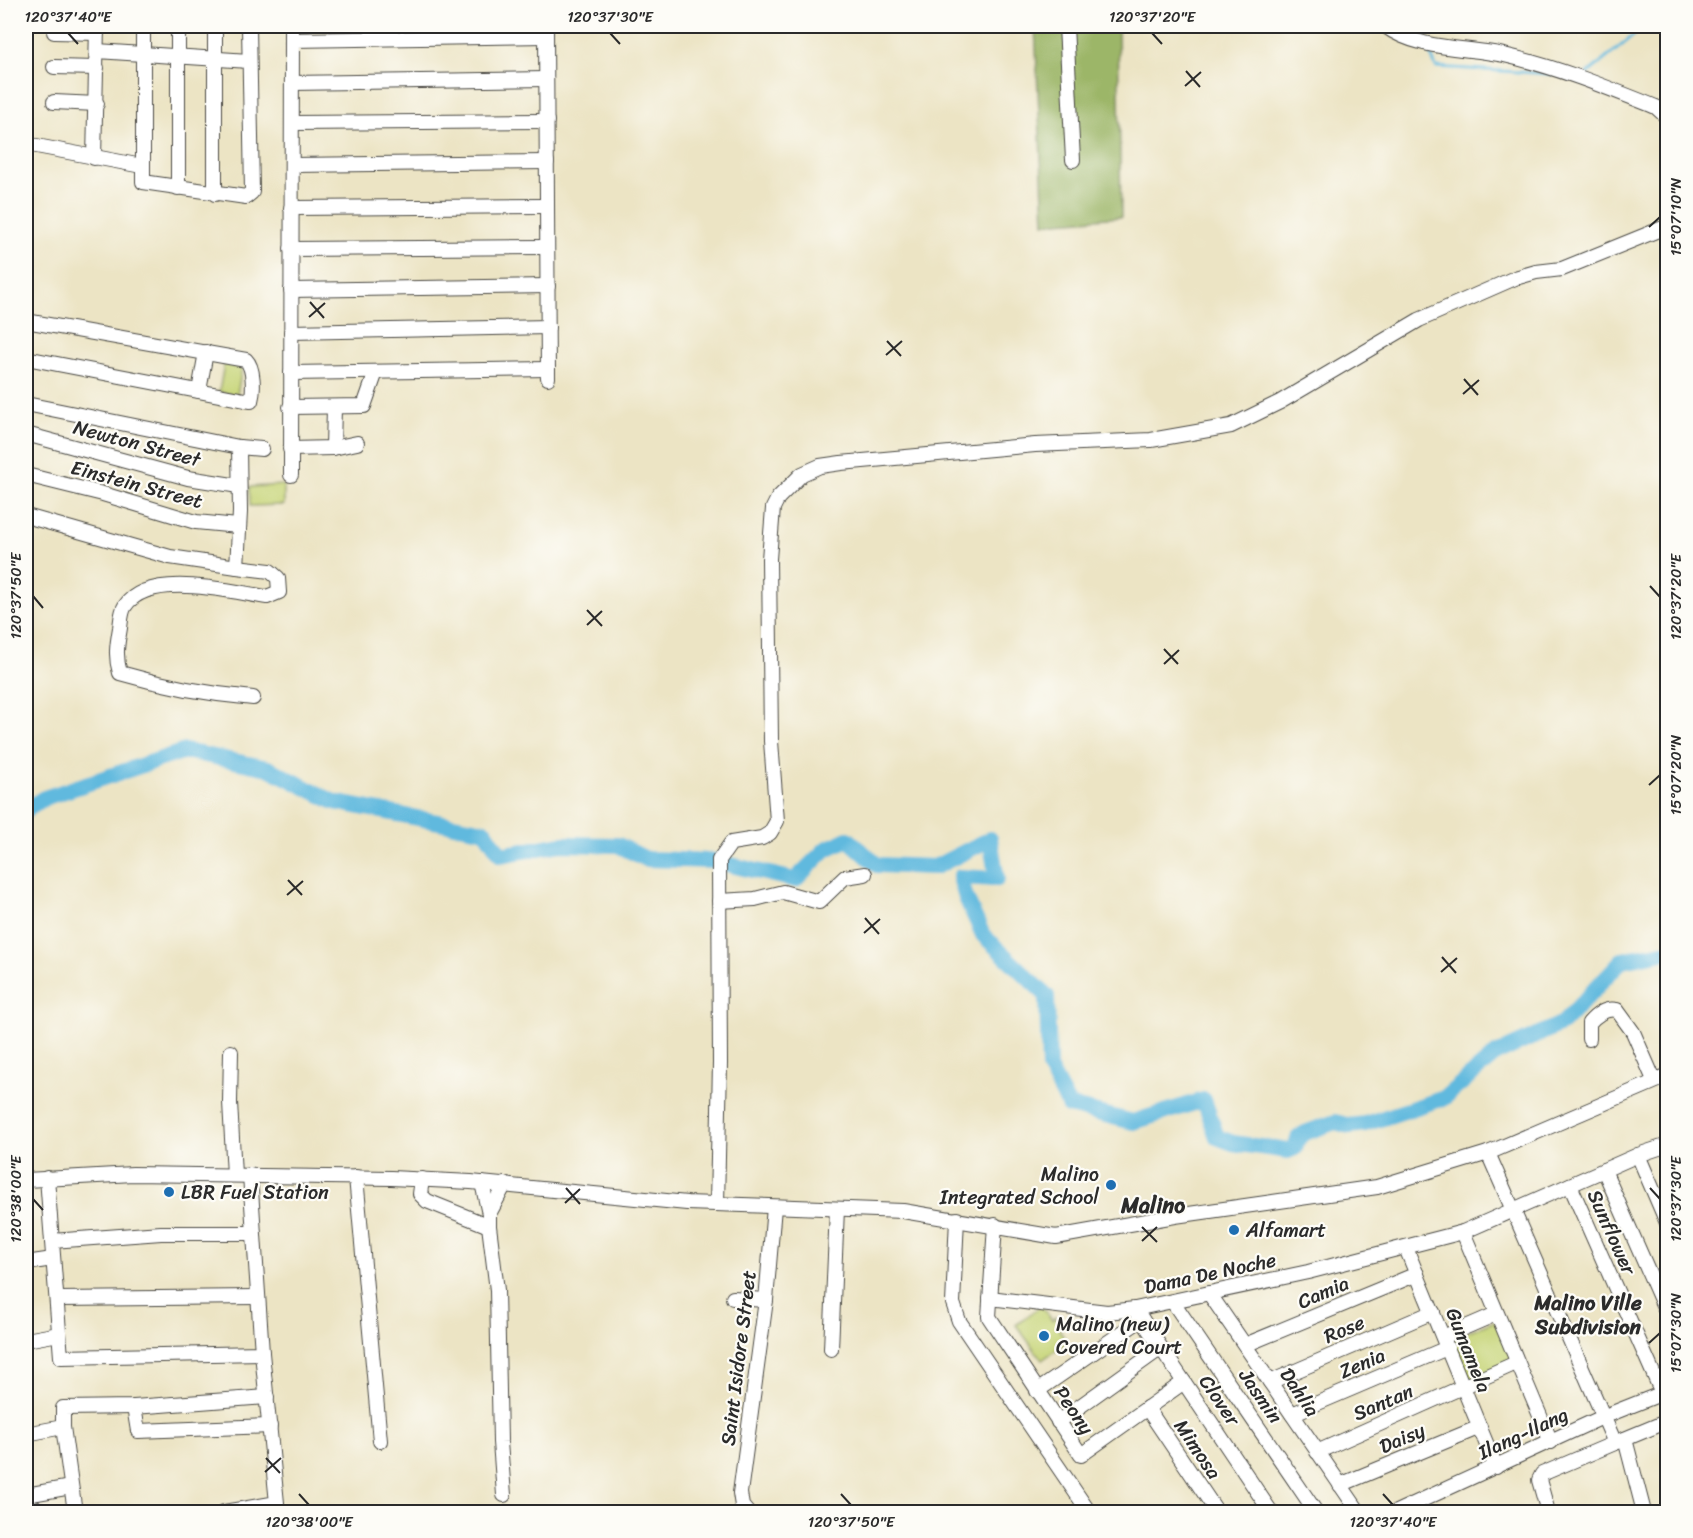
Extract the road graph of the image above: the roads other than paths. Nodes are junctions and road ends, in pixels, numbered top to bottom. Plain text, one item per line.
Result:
1 (143, 26) edge
2 (178, 26) edge
3 (215, 26) edge
4 (249, 26) edge
5 (292, 26) edge
6 (1066, 26) edge
7 (1385, 26) edge
8 (97, 29) edge
9 (546, 31) edge
10 (54, 32) dead end
11 (292, 40) junction
12 (97, 51) junction
13 (142, 55) junction
14 (178, 57) junction
15 (215, 60) junction
16 (249, 61) junction
17 (54, 67) dead end
18 (97, 68) junction
19 (546, 79) junction
20 (292, 83) junction
21 (54, 102) dead end
22 (97, 104) junction
23 (1668, 118) edge
24 (547, 121) junction
25 (292, 123) junction
26 (26, 144) edge
27 (94, 158) junction
28 (1073, 160) dead end
29 (547, 162) junction
30 (292, 165) junction
31 (142, 166) junction
32 (178, 188) junction
33 (215, 194) junction
34 (547, 206) junction
35 (291, 208) junction
36 (1668, 226) edge
37 (548, 246) junction
38 (291, 249) junction
39 (548, 286) junction
40 (291, 290) junction
41 (26, 321) edge
42 (548, 327) junction
43 (291, 332) junction
44 (206, 352) junction
45 (26, 358) edge
46 (376, 372) junction
47 (291, 373) junction
48 (199, 392) junction
49 (26, 404) edge
50 (290, 407) junction
51 (334, 407) junction
52 (26, 434) edge
53 (357, 443) dead end
54 (238, 447) junction
55 (262, 448) dead end
56 (333, 448) junction
57 (290, 449) junction
58 (26, 475) edge
59 (291, 475) dead end
60 (239, 486) junction
61 (26, 516) edge
62 (238, 526) junction
63 (237, 567) junction
64 (253, 698) dead end
65 (865, 874) dead end
66 (719, 901) junction
67 (1589, 1039) dead end
68 (231, 1052) dead end
69 (1661, 1078) edge
70 (1668, 1145) edge
71 (1638, 1155) junction
72 (1494, 1156) junction
73 (1604, 1170) junction
74 (234, 1175) junction
75 (250, 1175) junction
76 (356, 1177) junction
77 (47, 1178) junction
78 (422, 1179) junction
79 (26, 1180) edge
80 (482, 1183) junction
81 (505, 1184) junction
82 (1570, 1185) junction
83 (717, 1204) junction
84 (774, 1207) junction
85 (837, 1209) junction
86 (1514, 1209) junction
87 (957, 1219) junction
88 (489, 1220) junction
89 (994, 1225) junction
90 (1668, 1226) edge
91 (1463, 1232) junction
92 (252, 1233) junction
93 (52, 1241) junction
94 (1406, 1248) junction
95 (53, 1259) junction
96 (26, 1263) edge
97 (1417, 1274) junction
98 (1209, 1293) junction
99 (257, 1297) junction
100 (733, 1298) dead end
101 (990, 1298) junction
102 (58, 1299) junction
103 (766, 1300) junction
104 (1173, 1302) junction
105 (1432, 1312) junction
106 (1138, 1314) junction
107 (1496, 1314) junction
108 (1668, 1316) edge
109 (59, 1334) junction
110 (26, 1340) edge
111 (1445, 1343) junction
112 (1245, 1345) junction
113 (1161, 1348) junction
114 (831, 1349) dead end
115 (262, 1353) junction
116 (1516, 1364) junction
117 (1184, 1382) junction
118 (1270, 1382) junction
119 (1464, 1388) junction
120 (1037, 1391) junction
121 (1665, 1392) edge
122 (267, 1397) junction
123 (134, 1407) junction
124 (1147, 1408) junction
125 (1292, 1414) junction
126 (1605, 1416) junction
127 (1668, 1421) edge
128 (1058, 1422) junction
129 (270, 1426) junction
130 (63, 1427) junction
131 (1480, 1427) junction
132 (26, 1434) edge
133 (380, 1441) dead end
134 (1620, 1441) junction
135 (1551, 1442) junction
136 (1317, 1452) junction
137 (1496, 1467) junction
138 (1340, 1485) junction
139 (71, 1487) junction
140 (26, 1495) edge
141 (504, 1495) dead end
142 (278, 1508) edge
143 (75, 1512) edge
144 (224, 1512) edge
145 (747, 1512) edge
146 (1089, 1512) edge
147 (1217, 1512) edge
148 (1272, 1512) edge
149 (1316, 1512) edge
150 (1359, 1512) edge
151 (1396, 1512) edge
152 (1548, 1512) edge
153 (1644, 1512) edge

1 - 13 street
2 - 14 street
3 - 15 street
4 - 16 street
5 - 11 street
6 - 28 street
7 - 23 street
8 - 10 street
8 - 12 street
9 - 11 street
9 - 19 street
11 - 20 street
12 - 13 street
12 - 18 street
13 - 14 street
13 - 31 street
14 - 15 street
14 - 32 street
15 - 16 street
15 - 33 street
16 - 33 street
17 - 18 street
18 - 22 street
19 - 20 street
19 - 24 street
20 - 25 street
21 - 22 street
22 - 27 street
24 - 25 street
24 - 29 street
25 - 30 street
26 - 27 street
27 - 31 street
29 - 30 street
29 - 34 street
30 - 35 street
31 - 32 street
32 - 33 street
34 - 35 street
34 - 37 street
35 - 38 street
36 - 66 street
37 - 38 street
37 - 39 street
38 - 40 street
39 - 40 street
39 - 42 street
40 - 43 street
41 - 44 street
42 - 43 street
42 - 46 street
43 - 47 street
44 - 48 street
44 - 48 street
45 - 48 street
46 - 47 street
46 - 51 street
47 - 50 street
49 - 54 street
50 - 51 street
50 - 57 street
51 - 56 street
52 - 60 street, Newton Street
53 - 56 street
54 - 55 street
54 - 60 street
56 - 57 street
57 - 59 street
58 - 62 street, Einstein Street
60 - 62 street
61 - 63 street
62 - 63 street
63 - 64 street
65 - 66 street
66 - 83 street
67 - 69 street
68 - 74 street
69 - 72 street
70 - 71 street, Dama De Noche
71 - 73 street, Dama De Noche
71 - 90 street
72 - 86 street
72 - 89 street
73 - 82 street, Dama De Noche
73 - 108 street
74 - 75 street
74 - 77 street
75 - 76 street
75 - 92 street
76 - 78 street
76 - 133 street
77 - 79 street
77 - 93 street
78 - 80 street
78 - 88 street
80 - 81 street
80 - 88 street
81 - 83 street
81 - 88 street
82 - 86 street, Dama De Noche
82 - 121 street, Sunflower
83 - 84 street
84 - 85 street
84 - 103 street, Saint Isidore Street
85 - 87 street
85 - 114 street
86 - 91 street, Dama De Noche
86 - 126 street
87 - 89 street
87 - 146 street
88 - 141 street
89 - 101 street, Peony
91 - 94 street, Dama De Noche
91 - 107 street
92 - 93 street
92 - 99 street
93 - 95 street
94 - 97 street, Gumamela
94 - 98 street, Dama De Noche
95 - 96 street
95 - 102 street
97 - 105 street, Gumamela
97 - 112 street, Camia
98 - 104 street, Dama De Noche
98 - 112 street, Dahlia
99 - 102 street
99 - 115 street
100 - 103 street
101 - 106 street, Dama De Noche
101 - 120 street, Peony
102 - 109 street
103 - 145 street, Saint Isidore Street
104 - 106 street, Dama De Noche
104 - 149 street, Jasmin
105 - 111 street, Gumamela
105 - 118 street, Rose
106 - 113 street, Clover
106 - 120 street
107 - 111 street, Zenia
107 - 116 street
109 - 110 street
109 - 115 street
111 - 119 street, Gumamela
111 - 125 street, Zenia
112 - 118 street, Dahlia
113 - 117 street, Clover
113 - 128 street
115 - 122 street
116 - 119 street, Santan
116 - 135 street
117 - 124 street
117 - 148 street, Clover
118 - 125 street, Dahlia
119 - 131 street, Gumamela
119 - 136 street, Santan
120 - 128 street, Peony
121 - 126 street, Ilang-Ilang
122 - 123 street
122 - 129 street
123 - 129 street
123 - 130 street
124 - 128 street, Peony
124 - 147 street, Mimosa
125 - 136 street, Dahlia
126 - 134 street
126 - 135 street, Ilang-Ilang
127 - 134 street
129 - 142 street
130 - 132 street
130 - 139 street
131 - 137 street, Gumamela
131 - 138 street, Daisy
134 - 152 street
134 - 153 street
135 - 137 street, Ilang-Ilang
136 - 138 street, Dahlia
137 - 151 street, Ilang-Ilang
138 - 150 street, Dahlia
139 - 140 street
139 - 143 street
142 - 144 street

